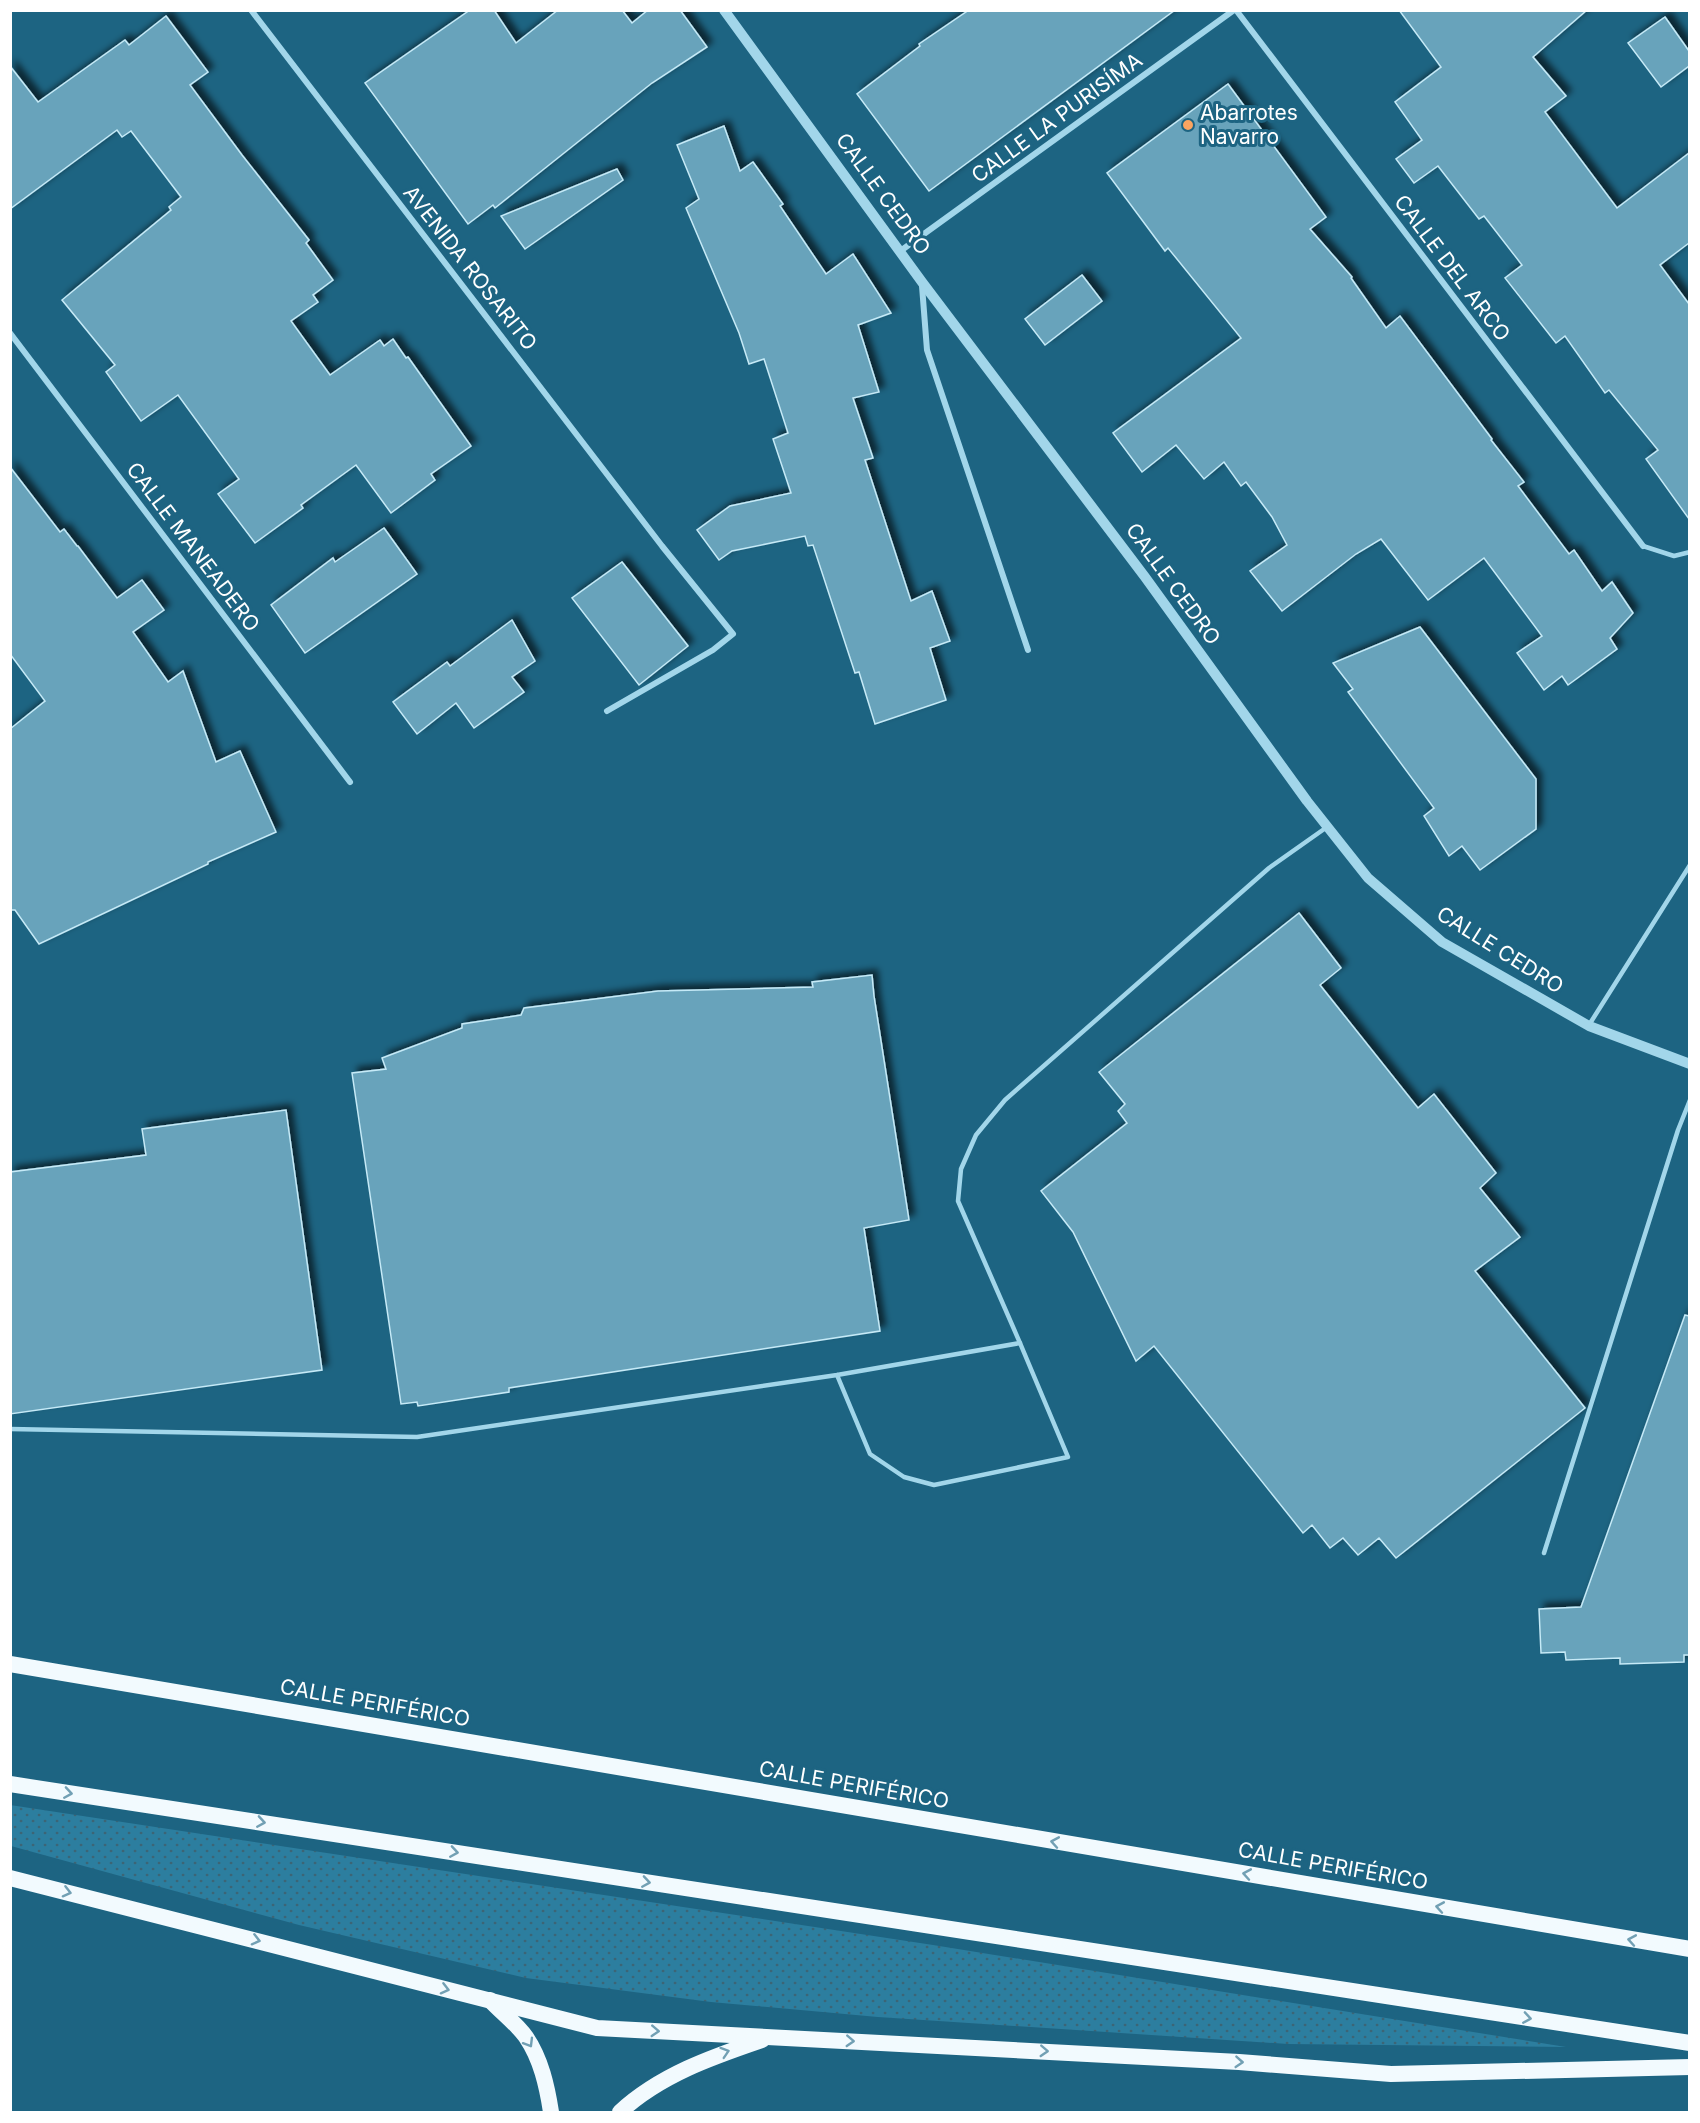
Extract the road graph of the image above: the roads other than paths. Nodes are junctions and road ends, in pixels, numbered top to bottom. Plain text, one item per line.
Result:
1 (251, 10) edge
2 (724, 10) edge
3 (1235, 10) edge
4 (899, 252) junction
5 (922, 282) junction
6 (10, 333) edge
7 (1643, 546) joint
8 (1689, 552) edge
9 (1028, 650) dead end
10 (607, 711) dead end
11 (350, 782) dead end
12 (1327, 827) junction
13 (1689, 865) edge
14 (1589, 1026) junction
15 (1689, 1064) edge
16 (1689, 1100) edge
17 (1020, 1343) junction
18 (837, 1375) junction
19 (10, 1429) edge
20 (1545, 1553) dead end
21 (10, 1664) edge
22 (10, 1784) edge
23 (10, 1878) edge
24 (1689, 1949) edge
25 (489, 2000) junction
26 (773, 2037) junction
27 (1689, 2043) edge
28 (1689, 2067) edge
29 (551, 2112) edge
30 (620, 2112) edge

1 - 10 street, AVENIDA ROSARITO
2 - 4 street, CALLE CEDRO
3 - 4 street, CALLE LA PURISÍMA
3 - 7 street, CALLE DEL ARCO
4 - 5 street, CALLE CEDRO
5 - 9 street
5 - 12 street, CALLE CEDRO
6 - 11 street, CALLE MANEADERO
7 - 8 lane
12 - 14 street, CALLE CEDRO
12 - 17 lane
13 - 14 lane
14 - 15 street, CALLE CEDRO
16 - 20 lane
17 - 18 lane
17 - 18 lane
18 - 19 lane
24 -> 21 highway, CALLE PERIFÉRICO
22 -> 27 highway
23 -> 25 highway
25 -> 26 highway
25 -> 29 highway
26 -> 28 highway
30 -> 26 highway

